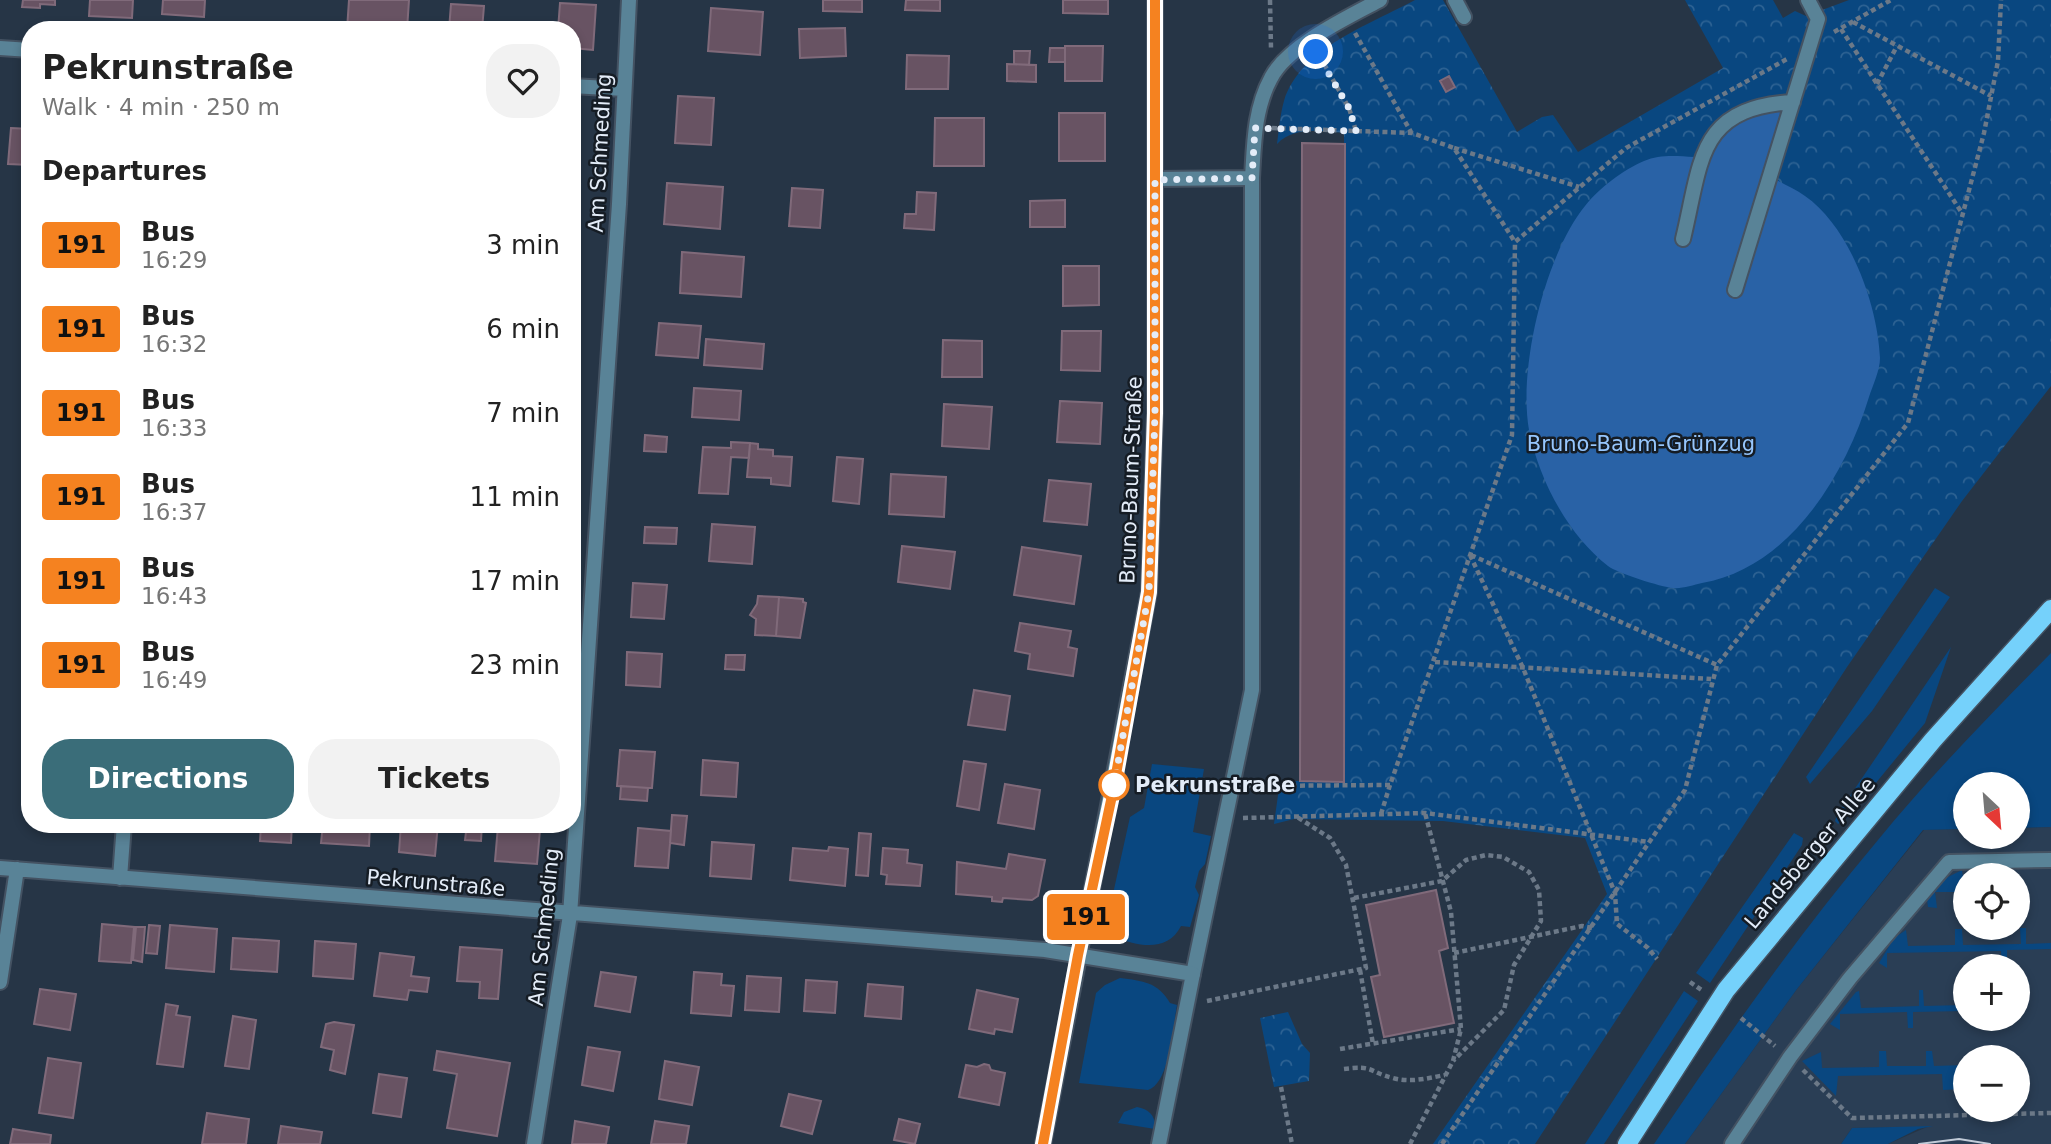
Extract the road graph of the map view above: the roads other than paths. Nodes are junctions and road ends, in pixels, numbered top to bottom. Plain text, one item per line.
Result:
1 (629, 0) edge
2 (1155, 0) edge
3 (1380, 0) edge
4 (1455, 0) edge
5 (1808, 0) edge
6 (1464, 17) dead end
7 (0, 48) edge
8 (21, 49) edge
9 (581, 87) edge
10 (624, 89) junction
11 (1793, 102) junction
12 (1252, 178) junction
13 (1155, 180) junction
14 (1683, 239) dead end
15 (1735, 290) dead end
16 (2051, 610) edge
17 (581, 747) edge
18 (123, 833) edge
19 (575, 833) edge
20 (2051, 860) edge
21 (0, 868) edge
22 (17, 869) junction
23 (120, 878) junction
24 (570, 915) junction
25 (1078, 955) junction
26 (1193, 974) junction
27 (0, 982) edge
28 (534, 1144) edge
29 (1043, 1144) edge
30 (1159, 1144) edge
31 (1627, 1144) edge
32 (1732, 1144) edge

1 - 10 street, Am Schmeding
2 - 13 street, Bruno-Baum-Straße
3 - 12 street
4 - 6 street
5 - 11 street
7 - 8 street
9 - 10 street
10 - 17 street, Am Schmeding
11 - 14 street
11 - 15 street
12 - 13 street
12 - 26 street
13 - 25 street, Bruno-Baum-Straße
16 - 31 main road, Landsberger Allee
18 - 23 street
19 - 24 street, Am Schmeding
20 - 32 street
21 - 22 street, Pekrunstraße
22 - 23 street, Pekrunstraße
22 - 27 street
23 - 24 street, Pekrunstraße
24 - 25 street, Pekrunstraße
24 - 28 street, Am Schmeding
25 - 26 street
25 - 29 street, Bruno-Baum-Straße
26 - 30 street

